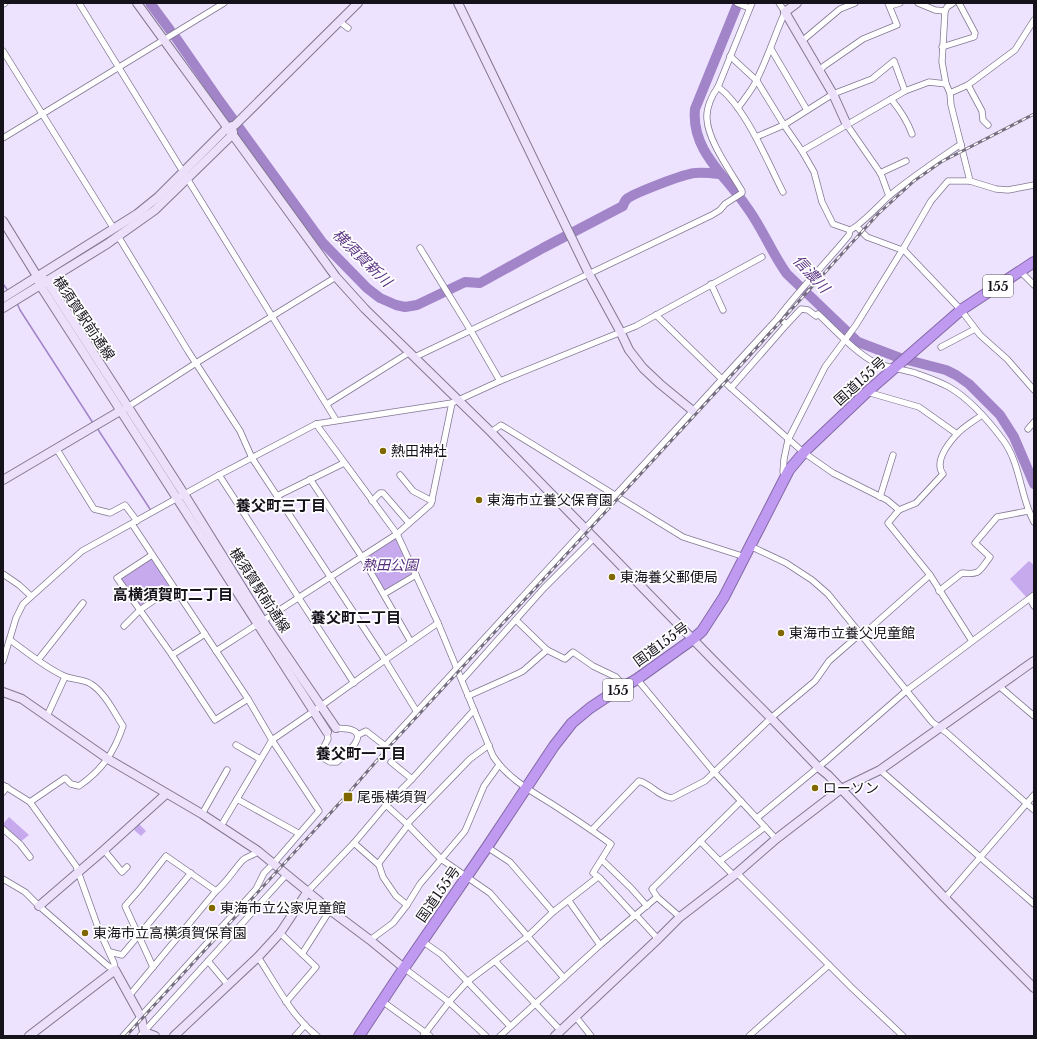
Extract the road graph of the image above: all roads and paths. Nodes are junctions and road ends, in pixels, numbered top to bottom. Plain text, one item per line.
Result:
1 (79, 3) edge
2 (137, 3) edge
3 (224, 3) edge
4 (358, 3) edge
5 (458, 3) edge
6 (737, 3) edge
7 (779, 3) edge
8 (797, 3) edge
9 (855, 3) edge
10 (900, 3) edge
11 (918, 3) edge
12 (953, 3) edge
13 (959, 3) edge
14 (889, 5) edge
15 (748, 6) edge
16 (945, 11) junction
17 (785, 12) junction
18 (1034, 20) edge
19 (340, 22) junction
20 (348, 28) dead end
21 (164, 40) junction
22 (802, 41) junction
23 (942, 47) junction
24 (771, 49) junction
25 (3, 50) edge
26 (730, 56) junction
27 (118, 68) junction
28 (819, 71) junction
29 (757, 81) junction
30 (946, 84) junction
31 (968, 86) junction
32 (718, 87) junction
33 (905, 91) junction
34 (950, 93) junction
35 (833, 94) junction
36 (891, 100) junction
37 (738, 108) junction
38 (807, 110) junction
39 (43, 113) junction
40 (784, 125) junction
41 (846, 125) junction
42 (988, 126) dead end
43 (229, 132) junction
44 (912, 134) dead end
45 (3, 138) edge
46 (756, 138) junction
47 (961, 144) junction
48 (802, 151) junction
49 (906, 161) dead end
50 (880, 173) junction
51 (185, 175) junction
52 (970, 181) junction
53 (1034, 185) edge
54 (783, 192) dead end
55 (889, 196) junction
56 (3, 220) edge
57 (856, 227) junction
58 (850, 230) junction
59 (116, 233) junction
60 (420, 248) dead end
61 (903, 250) junction
62 (762, 257) dead end
63 (1034, 262) edge
64 (1020, 272) junction
65 (589, 274) junction
66 (336, 277) junction
67 (41, 281) junction
68 (711, 284) junction
69 (1034, 285) edge
70 (3, 298) edge
71 (3, 308) edge
72 (723, 310) dead end
73 (961, 310) junction
74 (656, 315) junction
75 (273, 316) junction
76 (778, 318) junction
77 (787, 324) junction
78 (975, 329) junction
79 (471, 331) junction
80 (620, 331) junction
81 (846, 339) junction
82 (941, 347) dead end
83 (412, 355) junction
84 (196, 363) junction
85 (895, 367) junction
86 (722, 379) junction
87 (500, 381) junction
88 (731, 388) junction
89 (1034, 390) edge
90 (867, 392) junction
91 (456, 401) junction
92 (327, 404) junction
93 (124, 409) junction
94 (693, 411) junction
95 (982, 415) junction
96 (336, 420) junction
97 (1034, 422) edge
98 (316, 424) junction
99 (1028, 429) dead end
100 (491, 432) junction
101 (957, 434) junction
102 (788, 440) junction
103 (56, 448) junction
104 (803, 452) junction
105 (893, 456) dead end
106 (252, 458) junction
107 (344, 463) junction
108 (219, 475) junction
109 (400, 475) dead end
110 (786, 476) junction
111 (310, 479) junction
112 (3, 480) edge
113 (615, 495) junction
114 (180, 496) junction
115 (277, 496) junction
116 (880, 497) junction
117 (372, 500) junction
118 (432, 501) junction
119 (899, 510) junction
120 (1028, 511) junction
121 (1034, 522) edge
122 (134, 523) junction
123 (410, 523) junction
124 (585, 528) junction
125 (397, 534) junction
126 (594, 538) junction
127 (750, 546) junction
128 (152, 555) junction
129 (362, 557) junction
130 (745, 557) junction
131 (3, 574) edge
132 (416, 575) junction
133 (930, 575) junction
134 (330, 577) junction
135 (173, 587) junction
136 (25, 591) junction
137 (939, 591) junction
138 (384, 594) junction
139 (31, 596) junction
140 (1032, 597) edge
141 (299, 598) junction
142 (83, 602) dead end
143 (22, 604) junction
144 (1034, 606) edge
145 (140, 610) junction
146 (516, 620) junction
147 (260, 623) junction
148 (438, 623) junction
149 (124, 626) dead end
150 (205, 634) junction
151 (860, 634) junction
152 (693, 639) junction
153 (10, 640) junction
154 (972, 641) junction
155 (411, 642) junction
156 (546, 650) junction
157 (216, 651) junction
158 (172, 655) junction
159 (38, 660) junction
160 (384, 660) junction
161 (3, 661) edge
162 (1034, 661) edge
163 (457, 668) junction
164 (65, 676) junction
165 (636, 679) junction
166 (462, 680) junction
167 (354, 683) junction
168 (624, 686) junction
169 (999, 686) junction
170 (906, 691) junction
171 (3, 692) edge
172 (468, 696) junction
173 (248, 699) junction
174 (317, 709) junction
175 (474, 710) junction
176 (417, 712) junction
177 (47, 716) junction
178 (1034, 716) edge
179 (771, 718) junction
180 (336, 728) joint
181 (939, 728) junction
182 (328, 732) joint
183 (358, 735) junction
184 (272, 740) junction
185 (236, 745) dead end
186 (489, 745) junction
187 (108, 759) junction
188 (260, 760) junction
189 (391, 762) dead end
190 (499, 766) junction
191 (818, 767) junction
192 (226, 770) dead end
193 (880, 770) junction
194 (714, 772) junction
195 (412, 779) junction
196 (4, 788) edge
197 (526, 788) junction
198 (841, 789) junction
199 (166, 794) junction
200 (1034, 795) edge
201 (237, 799) junction
202 (740, 800) junction
203 (30, 802) junction
204 (1027, 803) junction
205 (386, 805) junction
206 (1034, 810) edge
207 (202, 814) junction
208 (757, 818) junction
209 (407, 825) junction
210 (221, 826) junction
211 (765, 827) junction
212 (3, 829) edge
213 (592, 830) junction
214 (298, 834) junction
215 (776, 839) junction
216 (700, 841) junction
217 (354, 843) junction
218 (487, 847) junction
219 (104, 850) junction
220 (258, 851) junction
221 (30, 857) dead end
222 (980, 857) junction
223 (441, 859) junction
224 (602, 860) junction
225 (720, 861) junction
226 (274, 863) junction
227 (378, 864) junction
228 (127, 867) dead end
229 (78, 872) junction
230 (190, 873) junction
231 (287, 874) junction
232 (736, 874) junction
233 (468, 876) junction
234 (598, 877) junction
235 (3, 879) edge
236 (216, 891) junction
237 (308, 891) junction
238 (657, 897) junction
239 (945, 898) junction
240 (569, 901) junction
241 (1034, 904) edge
242 (407, 905) junction
243 (39, 906) junction
244 (647, 906) junction
245 (330, 910) junction
246 (553, 912) junction
247 (635, 916) junction
248 (680, 917) junction
249 (280, 933) junction
250 (138, 936) junction
251 (528, 937) junction
252 (658, 939) junction
253 (370, 940) junction
254 (422, 941) junction
255 (600, 945) junction
256 (110, 952) junction
257 (302, 954) junction
258 (258, 957) junction
259 (208, 961) junction
260 (496, 962) junction
261 (829, 965) junction
262 (153, 967) junction
263 (404, 968) junction
264 (115, 970) junction
265 (564, 978) junction
266 (468, 981) junction
267 (228, 985) junction
268 (1034, 988) edge
269 (130, 996) junction
270 (382, 1001) junction
271 (286, 1002) junction
272 (449, 1002) junction
273 (535, 1004) junction
274 (141, 1017) junction
275 (576, 1017) junction
276 (305, 1025) junction
277 (510, 1026) junction
278 (558, 1033) edge
279 (143, 1035) edge
280 (426, 1035) edge
281 (30, 1036) edge
282 (123, 1036) edge
283 (155, 1036) edge
284 (174, 1036) edge
285 (295, 1036) edge
286 (317, 1036) edge
287 (359, 1036) edge
288 (486, 1036) edge
289 (500, 1036) edge
290 (591, 1036) edge
291 (749, 1036) edge
292 (903, 1036) edge

1 - 27 street
2 - 21 street
3 - 21 street
4 - 19 street
5 - 65 street
6 - 15 street
7 - 17 street
8 - 17 street
9 - 22 street
10 - 14 street
11 - 16 street
12 - 16 street
13 - 23 street
14 - 28 street
15 - 26 street
16 - 23 street
17 - 22 street
17 - 24 street
18 - 31 street
19 - 20 street
19 - 43 street
21 - 27 street
21 - 43 street
22 - 28 street
23 - 30 street
24 - 29 street
24 - 38 street
25 - 39 street
26 - 29 street
26 - 32 street
27 - 39 street
27 - 51 street
28 - 35 street
29 - 37 street
29 - 40 street
30 - 33 street
30 - 34 street
31 - 34 street
31 - 42 street
32 - 37 street
32 - 65 street
33 - 35 street
33 - 36 street
34 - 47 street
35 - 38 street
35 - 41 street
36 - 41 street
36 - 44 street
37 - 46 street
38 - 40 street
39 - 45 street
39 - 59 street
40 - 46 street
40 - 48 street
41 - 48 street
41 - 50 street
43 - 51 street
43 - 66 street
46 - 54 street
47 - 52 street
47 - 55 street
48 - 58 street
49 - 50 street
50 - 55 street
51 - 59 street
51 - 75 street
52 - 53 street
52 - 61 street
55 - 57 street
56 - 67 street, 横須賀駅前通線
57 - 58 street
57 - 61 street
58 - 76 street
59 - 67 street
59 - 84 street
60 - 79 street
61 - 73 street
61 - 81 street
62 - 68 street
63 - 64 highway, 国道155号 / 155
64 - 69 street
64 - 73 highway, 国道155号 / 155
65 - 79 street
65 - 80 street
66 - 75 street
66 - 83 street
67 - 70 street
67 - 71 street
67 - 93 street, 横須賀駅前通線
68 - 72 street
68 - 74 street
73 - 78 street
73 - 85 highway, 国道155号 / 155
74 - 80 street
74 - 86 street
75 - 84 street
75 - 92 street
76 - 77 street
76 - 86 street
77 - 81 street
77 - 88 street
78 - 82 street
78 - 89 street
79 - 83 street
79 - 87 street
80 - 87 street
80 - 94 street
81 - 85 street
81 - 102 street
83 - 91 street
83 - 92 street
84 - 93 street
84 - 106 street
85 - 90 highway, 国道155号 / 155
85 - 95 street
86 - 88 street
86 - 94 street
87 - 91 street
88 - 102 street
90 - 101 street
90 - 104 highway, 国道155号 / 155
91 - 96 street
91 - 100 street
91 - 118 street
92 - 96 street
93 - 103 street
93 - 114 street, 横須賀駅前通線
94 - 113 street
95 - 101 street
95 - 120 street
96 - 98 street
97 - 99 street
98 - 106 street
98 - 107 street
100 - 113 street
100 - 124 street
101 - 119 street
102 - 104 street
102 - 110 street
103 - 112 street
103 - 122 street
104 - 110 highway, 国道155号 / 155
104 - 116 street
105 - 116 street
106 - 108 street
106 - 115 street
107 - 111 street
107 - 117 street
108 - 114 street
108 - 141 street
109 - 118 street
110 - 127 highway, 国道155号 / 155
111 - 115 street
111 - 129 street
113 - 124 street
113 - 130 street
114 - 122 street
114 - 147 street, 横須賀駅前通線
115 - 134 street
116 - 119 street
117 - 123 street
117 - 125 street
118 - 123 street
119 - 133 street
120 - 121 street
120 - 137 street
122 - 128 street
122 - 139 street
123 - 125 street
124 - 126 street
124 - 163 street
125 - 129 street
125 - 132 street
126 - 146 street
126 - 152 street
127 - 130 highway, 国道155号 / 155
127 - 151 street
128 - 135 street
128 - 145 street
129 - 134 street
129 - 138 street
130 - 152 highway, 国道155号 / 155
131 - 136 street
132 - 138 street
132 - 148 street
133 - 137 street
133 - 151 street
134 - 141 street
134 - 160 street
135 - 145 street
135 - 150 street
136 - 139 street
136 - 143 street
137 - 154 street
138 - 155 street
139 - 143 street
140 - 144 street
140 - 154 street
141 - 147 street
141 - 167 street
142 - 159 street
143 - 153 street
145 - 149 street
145 - 158 street
146 - 156 street
146 - 166 street
147 - 157 street
147 - 174 street, 横須賀駅前通線
148 - 155 street
148 - 163 street
150 - 157 street
150 - 158 street
151 - 170 street
151 - 179 street
152 - 165 highway, 国道155号 / 155
152 - 179 street
153 - 159 street
153 - 161 street
154 - 170 street
155 - 160 street
156 - 168 street
156 - 172 street
157 - 173 street
158 - 173 street
159 - 164 street
160 - 167 street
160 - 176 street
162 - 169 street
163 - 166 street
163 - 176 street
164 - 177 street
164 - 187 street
165 - 168 highway, 国道155号 / 155
165 - 194 street
166 - 172 street
167 - 174 street
168 - 197 highway, 国道155号 / 155
169 - 178 street
169 - 181 street
170 - 181 street
170 - 191 street
171 - 177 street
172 - 175 street
173 - 184 street
174 - 180 street, 横須賀駅前通線
174 - 182 street, 横須賀駅前通線
174 - 184 street
175 - 186 street
175 - 195 street
176 - 183 street
177 - 187 street
179 - 191 street
179 - 194 street
180 - 183 street
181 - 193 street
181 - 204 street
182 - 183 street
184 - 188 street
184 - 214 street
185 - 188 street
186 - 190 street
186 - 209 street
187 - 199 street
187 - 203 street
188 - 201 street
189 - 195 street
190 - 197 street
190 - 223 street
191 - 198 street
191 - 208 street
192 - 207 street
193 - 198 street
193 - 222 street
194 - 202 street
194 - 213 street
195 - 205 street
196 - 203 street
197 - 213 street
197 - 218 highway, 国道155号 / 155
198 - 215 street
198 - 239 street
199 - 207 street
199 - 219 street
200 - 204 street
201 - 210 street
201 - 214 street
202 - 208 street
202 - 216 street
203 - 229 street
204 - 206 street
204 - 222 street
205 - 209 street
205 - 217 street
207 - 210 street
208 - 211 street
209 - 223 street
209 - 227 street
210 - 220 street
211 - 215 street
211 - 225 street
212 - 221 street
213 - 224 street
214 - 226 street
215 - 232 street
216 - 225 street
216 - 238 street
217 - 227 street
217 - 237 street
218 - 233 highway, 国道155号 / 155
218 - 246 street
219 - 228 street
219 - 229 street
220 - 226 street
220 - 236 street
222 - 239 street
222 - 241 street
223 - 233 street
223 - 242 street
224 - 234 street
224 - 244 street
225 - 232 street
226 - 231 street
226 - 274 street
227 - 242 street
229 - 243 street
229 - 256 street
230 - 236 street
230 - 250 street
230 - 250 street
231 - 237 street
231 - 259 street
232 - 248 street
232 - 261 street
233 - 251 street
233 - 254 highway, 国道155号 / 155
234 - 240 street
234 - 247 street
235 - 243 street
236 - 262 street
237 - 245 street
237 - 249 street
238 - 244 street
238 - 248 street
239 - 268 street
240 - 246 street
240 - 255 street
242 - 253 street
243 - 264 street
244 - 247 street
245 - 253 street
245 - 257 street
246 - 251 street
247 - 252 street
247 - 255 street
248 - 252 street
249 - 257 street
249 - 258 street
250 - 256 street
250 - 262 street
251 - 260 street
251 - 265 street
252 - 275 street
253 - 263 street
254 - 263 highway, 国道155号 / 155
254 - 266 street
255 - 265 street
256 - 264 street
257 - 271 street
258 - 267 street
258 - 271 street
259 - 267 street
259 - 279 street
260 - 266 street
260 - 273 street
261 - 291 street
261 - 292 street
262 - 269 street
263 - 270 highway, 国道155号 / 155
263 - 272 street
264 - 269 street
264 - 281 street
265 - 273 street
266 - 272 street
266 - 277 street
267 - 284 street
269 - 274 street
270 - 280 street
270 - 287 highway, 国道155号 / 155
271 - 276 street
272 - 280 street
272 - 288 street
273 - 277 street
273 - 278 street
274 - 279 street
274 - 282 street
275 - 278 street
275 - 290 street
276 - 285 street
276 - 286 street
277 - 289 street
279 - 283 street

